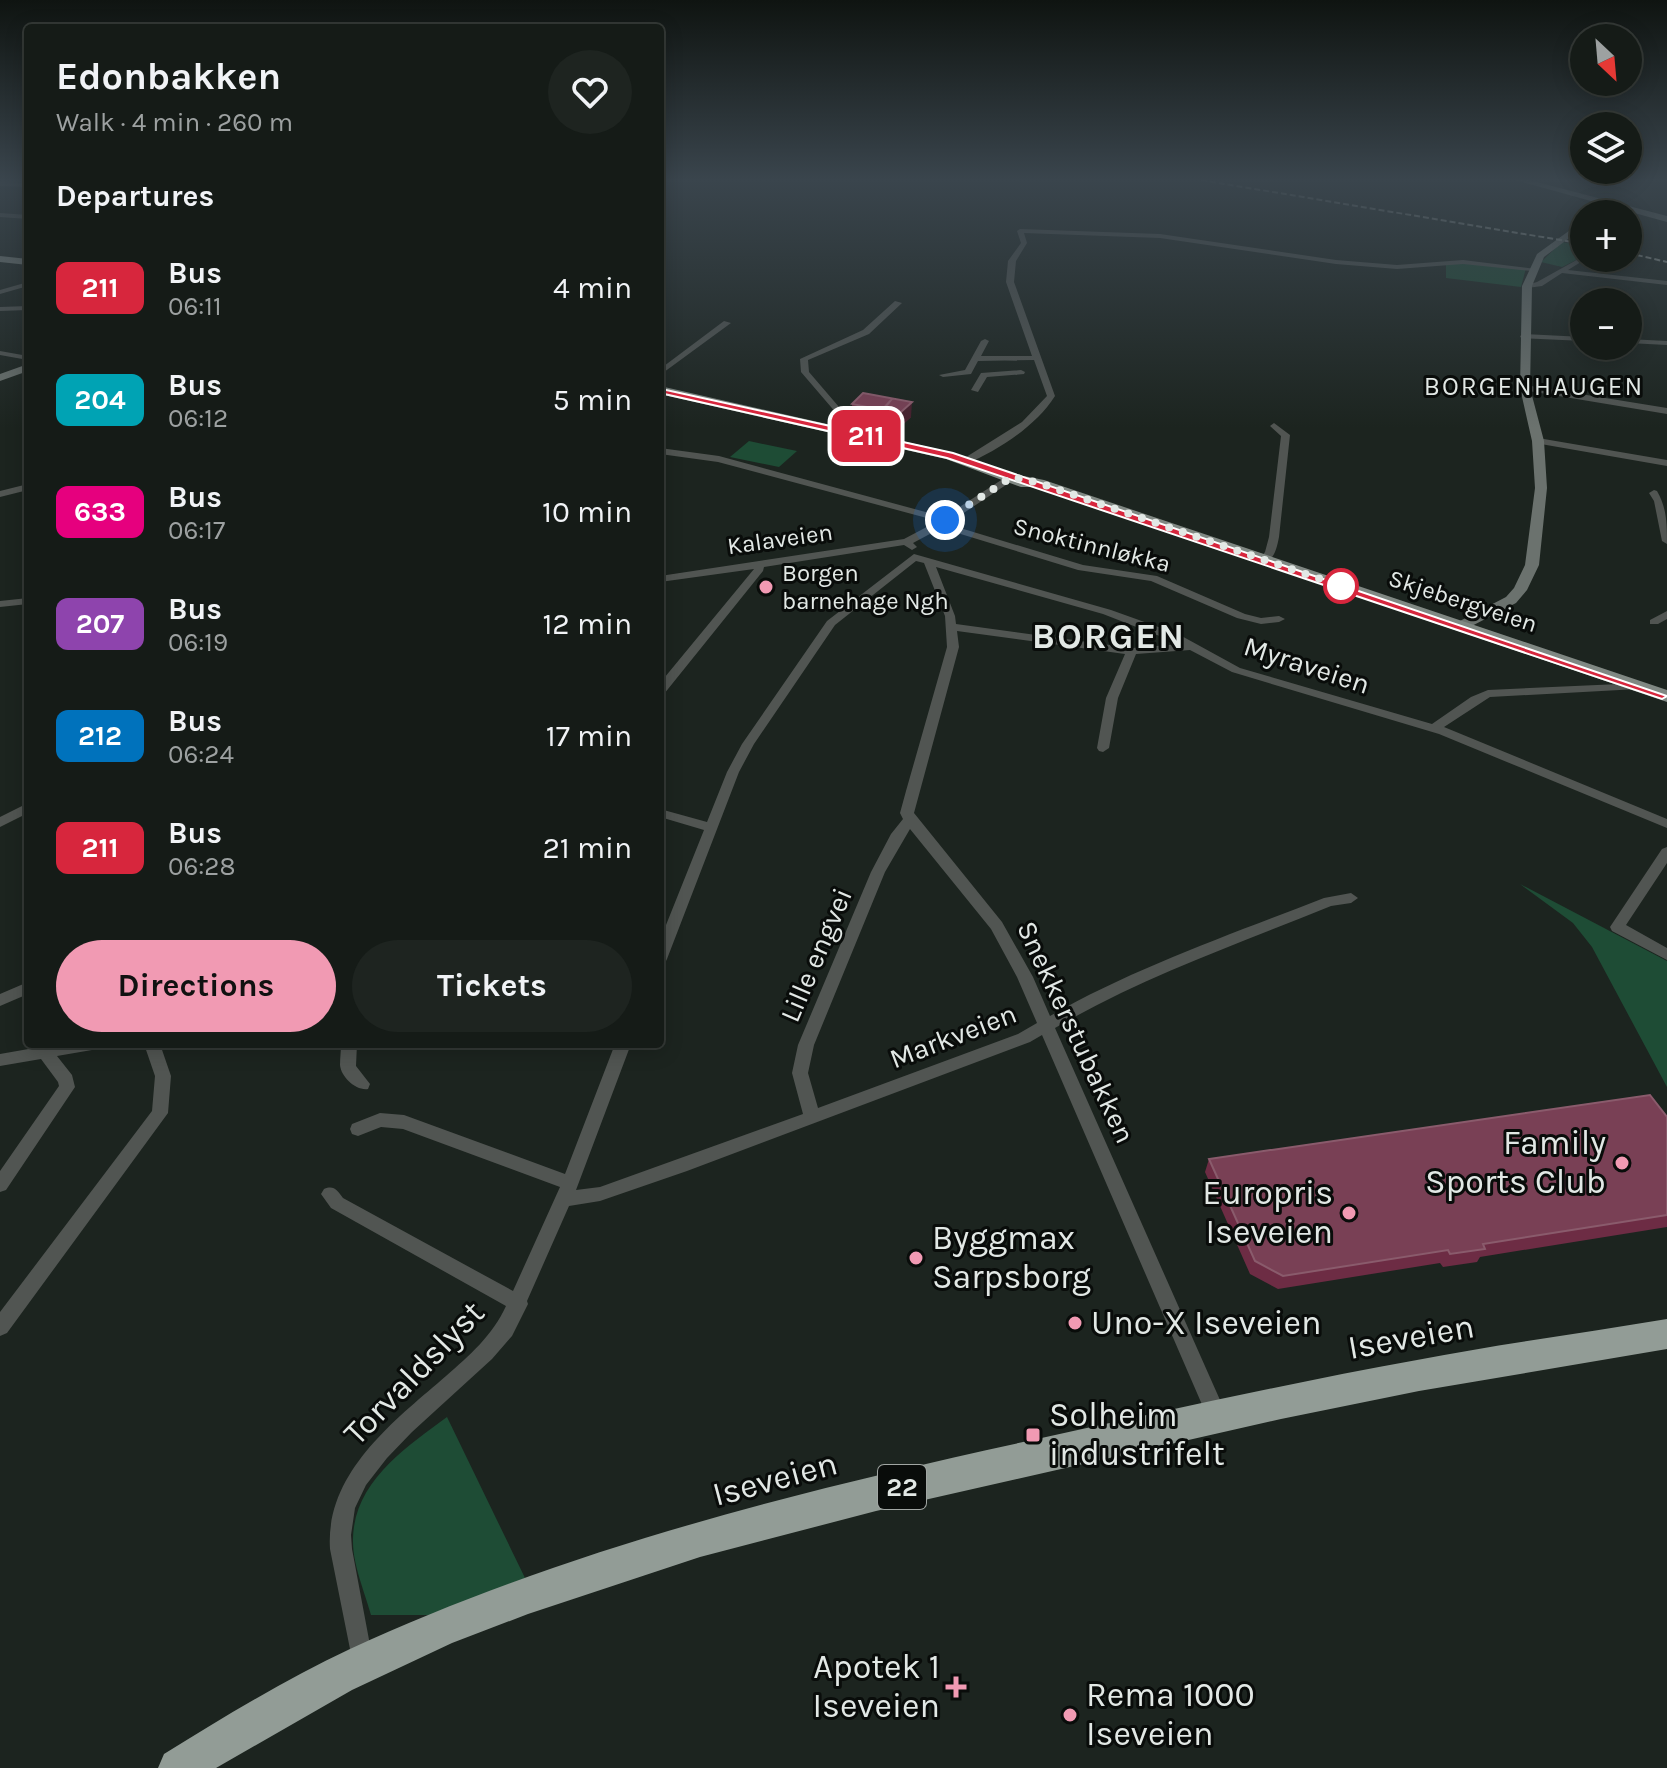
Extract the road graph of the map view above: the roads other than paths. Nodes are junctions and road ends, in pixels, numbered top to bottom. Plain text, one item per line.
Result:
1 (1012, 263) edge
2 (1359, 263) edge
3 (1456, 263) edge
4 (1464, 263) edge
5 (1537, 263) edge
6 (1570, 265) edge
7 (1532, 269) junction
8 (1559, 271) junction
9 (1652, 281) junction
10 (1667, 283) edge
11 (24, 285) edge
12 (1527, 286) junction
13 (0, 292) edge
14 (1667, 294) edge
15 (898, 303) dead end
16 (24, 308) edge
17 (0, 309) edge
18 (727, 323) dead end
19 (1524, 336) junction
20 (1570, 338) edge
21 (985, 341) dead end
22 (1642, 342) edge
23 (1667, 343) edge
24 (0, 353) edge
25 (24, 357) edge
26 (1038, 358) junction
27 (974, 359) junction
28 (24, 369) edge
29 (664, 370) edge
30 (1021, 372) dead end
31 (943, 375) dead end
32 (0, 378) edge
33 (1525, 388) junction
34 (975, 390) dead end
35 (664, 391) edge
36 (1667, 411) edge
37 (1274, 426) dead end
38 (836, 430) junction
39 (1538, 441) junction
40 (664, 452) edge
41 (966, 461) junction
42 (1667, 463) edge
43 (1013, 478) junction
44 (24, 488) edge
45 (1654, 493) dead end
46 (0, 494) edge
47 (941, 522) junction
48 (1667, 541) edge
49 (906, 542) junction
50 (914, 557) junction
51 (1264, 560) junction
52 (929, 562) junction
53 (758, 565) junction
54 (664, 578) edge
55 (24, 601) edge
56 (0, 604) edge
57 (1495, 610) junction
58 (1667, 614) edge
59 (1279, 619) dead end
60 (1654, 622) dead end
61 (1461, 626) junction
62 (953, 627) junction
63 (1487, 634) junction
64 (1193, 646) junction
65 (1132, 651) junction
66 (1638, 685) junction
67 (664, 686) edge
68 (1667, 696) edge
69 (1433, 729) junction
70 (1103, 748) dead end
71 (24, 809) edge
72 (664, 814) edge
73 (910, 820) junction
74 (0, 823) edge
75 (1667, 824) edge
76 (711, 828) junction
77 (1667, 852) edge
78 (1351, 898) dead end
79 (664, 949) edge
80 (1667, 955) edge
81 (24, 990) edge
82 (0, 1000) edge
83 (1047, 1027) junction
84 (68, 1048) edge
85 (153, 1048) edge
86 (349, 1048) edge
87 (621, 1048) edge
88 (45, 1052) junction
89 (0, 1060) edge
90 (362, 1084) dead end
91 (812, 1118) junction
92 (358, 1129) dead end
93 (8, 1160) edge
94 (0, 1185) edge
95 (566, 1191) junction
96 (330, 1194) dead end
97 (519, 1304) junction
98 (0, 1327) edge
99 (1667, 1334) edge
100 (1217, 1416) junction
101 (363, 1664) junction
102 (178, 1768) edge

1 - 26 street
2 - 3 street
4 - 7 street
5 - 7 street
6 - 8 street
7 - 12 street
8 - 9 street
8 - 12 street
9 - 10 street
9 - 14 street
11 - 13 street
12 - 19 street
15 - 38 street
16 - 17 street
18 - 29 street
19 - 20 street
19 - 33 street
21 - 27 street
22 - 23 street
24 - 25 street
26 - 27 street
26 - 41 street
27 - 31 street
28 - 32 street
30 - 34 street
33 - 36 street
33 - 39 street
35 - 38 main road, Skjebergveien
37 - 51 street
38 - 41 main road, Skjebergveien
39 - 42 street
39 - 57 street
40 - 47 street, Snoktinnløkka
41 - 43 main road, Skjebergveien
43 - 47 street
43 - 51 main road, Skjebergveien
44 - 46 street
45 - 48 street
47 - 49 street
47 - 59 street, Snoktinnløkka
49 - 50 street
49 - 53 street, Kalaveien
50 - 52 street
50 - 76 street
51 - 61 main road, Skjebergveien
52 - 62 street
52 - 64 street, Myraveien
53 - 54 street, Kalaveien
53 - 67 street
55 - 56 street
57 - 61 street
57 - 63 street
58 - 60 street
61 - 63 main road, Skjebergveien
62 - 65 street
62 - 73 street
63 - 66 main road, Skjebergveien
64 - 65 street
64 - 69 street, Myraveien
65 - 70 street
66 - 68 main road, Skjebergveien
66 - 69 street
69 - 75 street, Myraveien
71 - 74 street
72 - 76 street
73 - 83 street, Snekkerstubakken
73 - 91 street, Lille engvei
76 - 79 street
77 - 80 street
78 - 83 street, Markveien
81 - 82 street
83 - 91 street, Markveien
83 - 100 street, Snekkerstubakken
84 - 88 street
85 - 98 street
86 - 90 street
87 - 95 street, Torvaldslyst
88 - 89 street
88 - 93 street
91 - 95 street, Markveien
92 - 95 street
93 - 94 street
95 - 97 street, Torvaldslyst
96 - 97 street
97 - 101 street, Torvaldslyst
99 - 100 highway, Iseveien / 22
100 - 101 highway, Iseveien / 22
101 - 102 highway, Iseveien / 22

